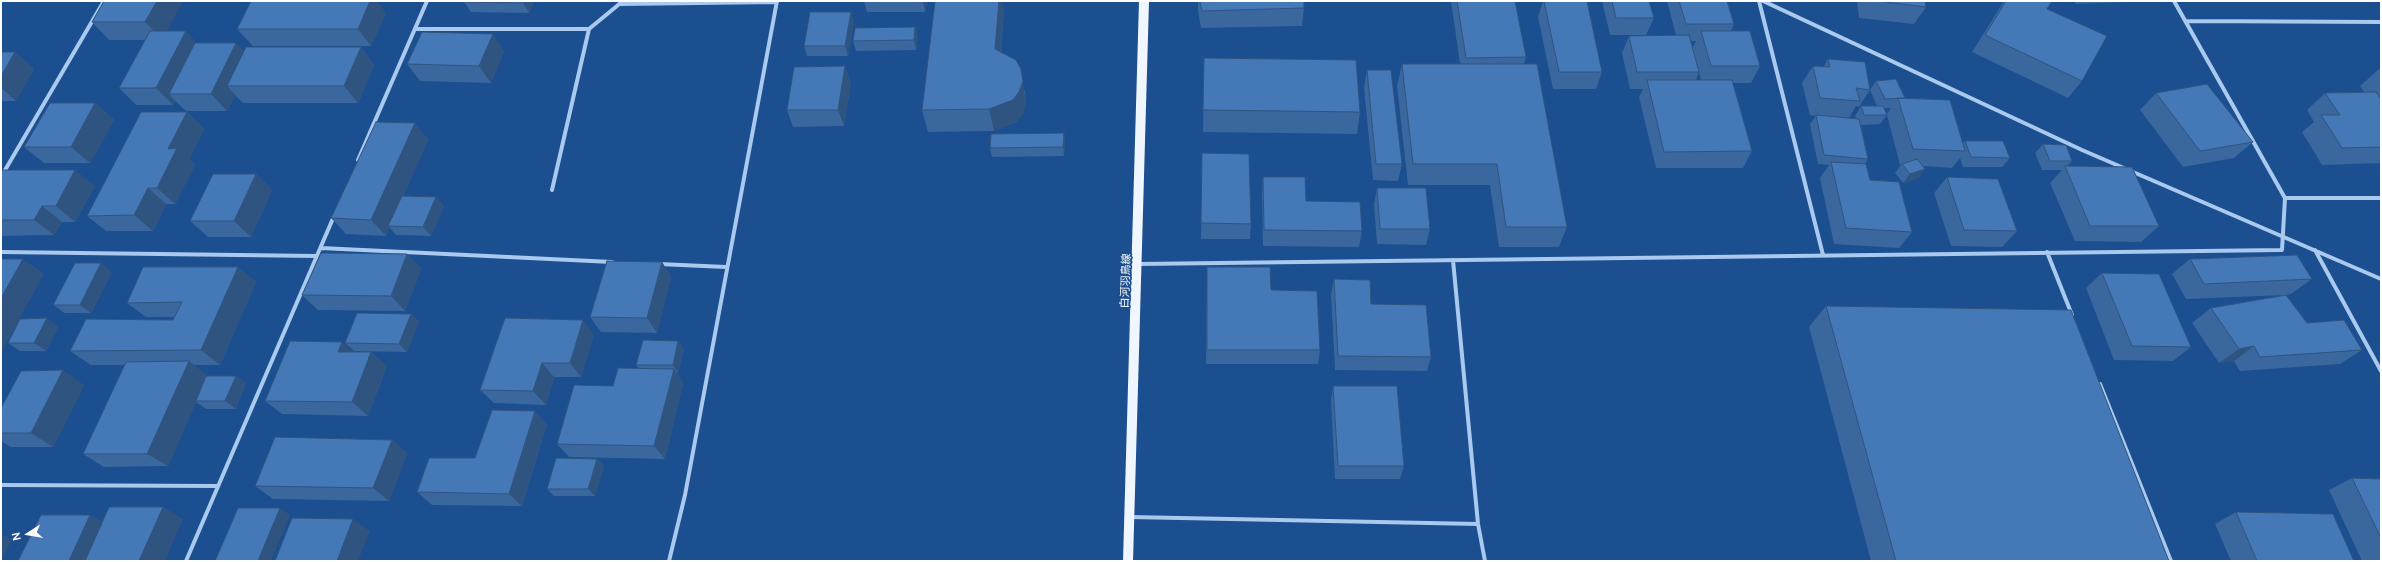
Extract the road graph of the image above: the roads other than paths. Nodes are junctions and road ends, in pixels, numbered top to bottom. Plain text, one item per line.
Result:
1 (104, 1) edge
2 (427, 1) edge
3 (623, 1) edge
4 (1144, 1) edge
5 (1759, 1) edge
6 (1762, 1) edge
7 (2174, 1) edge
8 (777, 2) edge
9 (620, 4) junction
10 (2186, 21) junction
11 (2381, 22) edge
12 (415, 29) junction
13 (589, 29) junction
14 (355, 168) edge
15 (1, 177) edge
16 (552, 190) dead end
17 (2285, 198) junction
18 (2381, 198) edge
19 (337, 211) edge
20 (2284, 236) junction
21 (321, 248) junction
22 (2315, 250) junction
23 (1, 252) edge
24 (2047, 252) junction
25 (1823, 255) junction
26 (317, 256) junction
27 (1453, 260) junction
28 (615, 262) edge
29 (655, 264) edge
30 (1138, 264) junction
31 (726, 268) junction
32 (2381, 279) edge
33 (2073, 318) edge
34 (2381, 371) edge
35 (2097, 377) edge
36 (1, 485) edge
37 (218, 486) junction
38 (1130, 517) junction
39 (1478, 524) junction
40 (186, 561) edge
41 (669, 561) edge
42 (1128, 561) edge
43 (1485, 561) edge
44 (2171, 561) edge

1 - 15 street
2 - 12 street
3 - 9 street
4 - 30 main road, 白河羽鳥線
5 - 25 street
6 - 20 street
7 - 10 street
8 - 9 street
8 - 31 street
9 - 13 street
10 - 11 street
10 - 17 street
12 - 13 street
12 - 14 street
13 - 16 street
17 - 18 street
17 - 20 street
19 - 21 street
20 - 22 street
20 - 24 street
21 - 26 street
21 - 28 street
22 - 32 street
22 - 34 street
23 - 26 street
24 - 25 street
24 - 33 street
25 - 27 street
26 - 37 street
27 - 30 street
27 - 39 street
29 - 31 street
30 - 38 main road, 白河羽鳥線
31 - 41 street
35 - 44 street
36 - 37 street
37 - 40 street
38 - 39 street
38 - 42 main road, 白河羽鳥線
39 - 43 street

